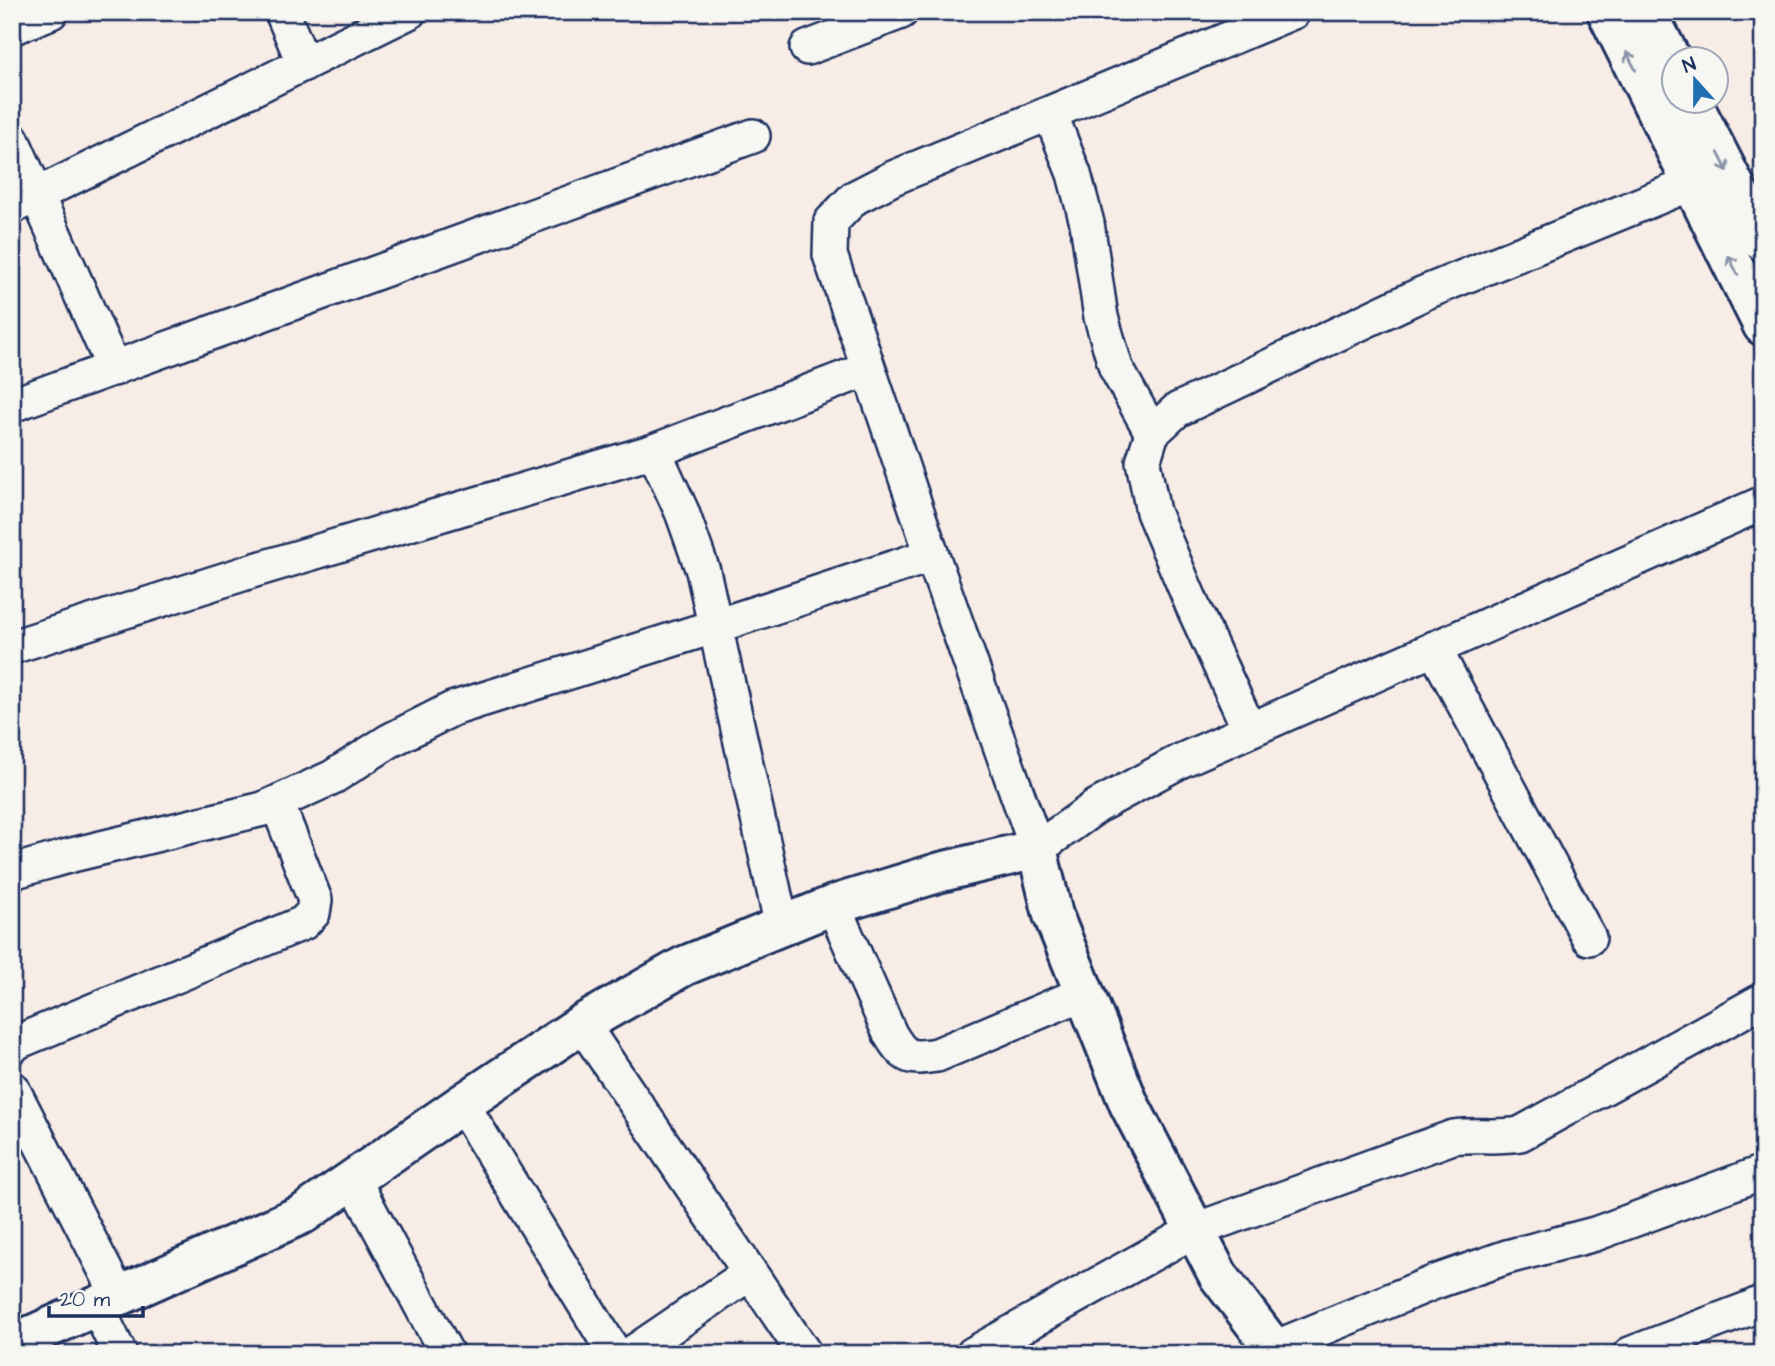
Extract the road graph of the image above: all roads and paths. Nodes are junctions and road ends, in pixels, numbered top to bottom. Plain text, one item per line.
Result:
1 (51, 12) edge
2 (282, 12) edge
3 (409, 12) edge
4 (901, 12) edge
5 (1293, 12) edge
6 (1607, 12) edge
7 (1647, 12) edge
8 (12, 28) edge
9 (1664, 46) edge
10 (807, 48) dead end
11 (304, 64) junction
12 (1051, 113) junction
13 (1699, 116) edge
14 (753, 136) dead end
15 (12, 139) edge
16 (1693, 183) junction
17 (25, 201) edge
18 (1762, 238) edge
19 (1763, 326) edge
20 (114, 369) junction
21 (868, 369) junction
22 (12, 404) edge
23 (1152, 433) junction
24 (654, 451) junction
25 (1763, 503) edge
26 (932, 555) junction
27 (716, 626) junction
28 (12, 648) edge
29 (1434, 648) junction
30 (1249, 729) junction
31 (277, 803) junction
32 (1037, 849) junction
33 (12, 872) edge
34 (833, 905) junction
35 (782, 927) junction
36 (1589, 938) dead end
37 (1084, 993) junction
38 (1763, 1000) edge
39 (582, 1024) junction
40 (12, 1047) edge
41 (12, 1088) edge
42 (462, 1104) junction
43 (1763, 1172) edge
44 (353, 1179) junction
45 (1195, 1230) junction
46 (750, 1273) junction
47 (108, 1302) junction
48 (1763, 1302) edge
49 (12, 1343) edge
50 (1276, 1351) edge
51 (120, 1354) edge
52 (447, 1354) edge
53 (615, 1354) edge
54 (631, 1354) edge
55 (806, 1354) edge
56 (973, 1354) edge
57 (1630, 1354) edge

1 - 8 street
2 - 11 street
3 - 11 street
4 - 10 street
5 - 12 street
16 -> 6 street
7 - 9 street
11 - 17 street
12 - 21 street
12 - 23 street
13 -> 18 street
14 - 20 street
15 - 17 street
19 -> 16 street
16 - 23 street
17 - 20 street
20 - 22 street
21 - 24 street
21 - 26 street
23 - 30 street
24 - 27 street
24 - 28 street
25 - 29 street
26 - 27 street
26 - 32 street
27 - 31 street
27 - 35 street
29 - 30 street
29 - 36 street
30 - 32 street
31 - 33 street
31 - 40 street
32 - 34 street
32 - 37 street
34 - 35 street
34 - 37 street
35 - 39 street
37 - 45 street
38 - 45 street
39 - 42 street
39 - 46 street
41 - 47 street
42 - 44 street
42 - 53 street
43 - 50 street
44 - 47 street
44 - 52 street
45 - 50 street
45 - 56 street
46 - 54 street
46 - 55 street
47 - 49 street
47 - 51 street
48 - 57 street

